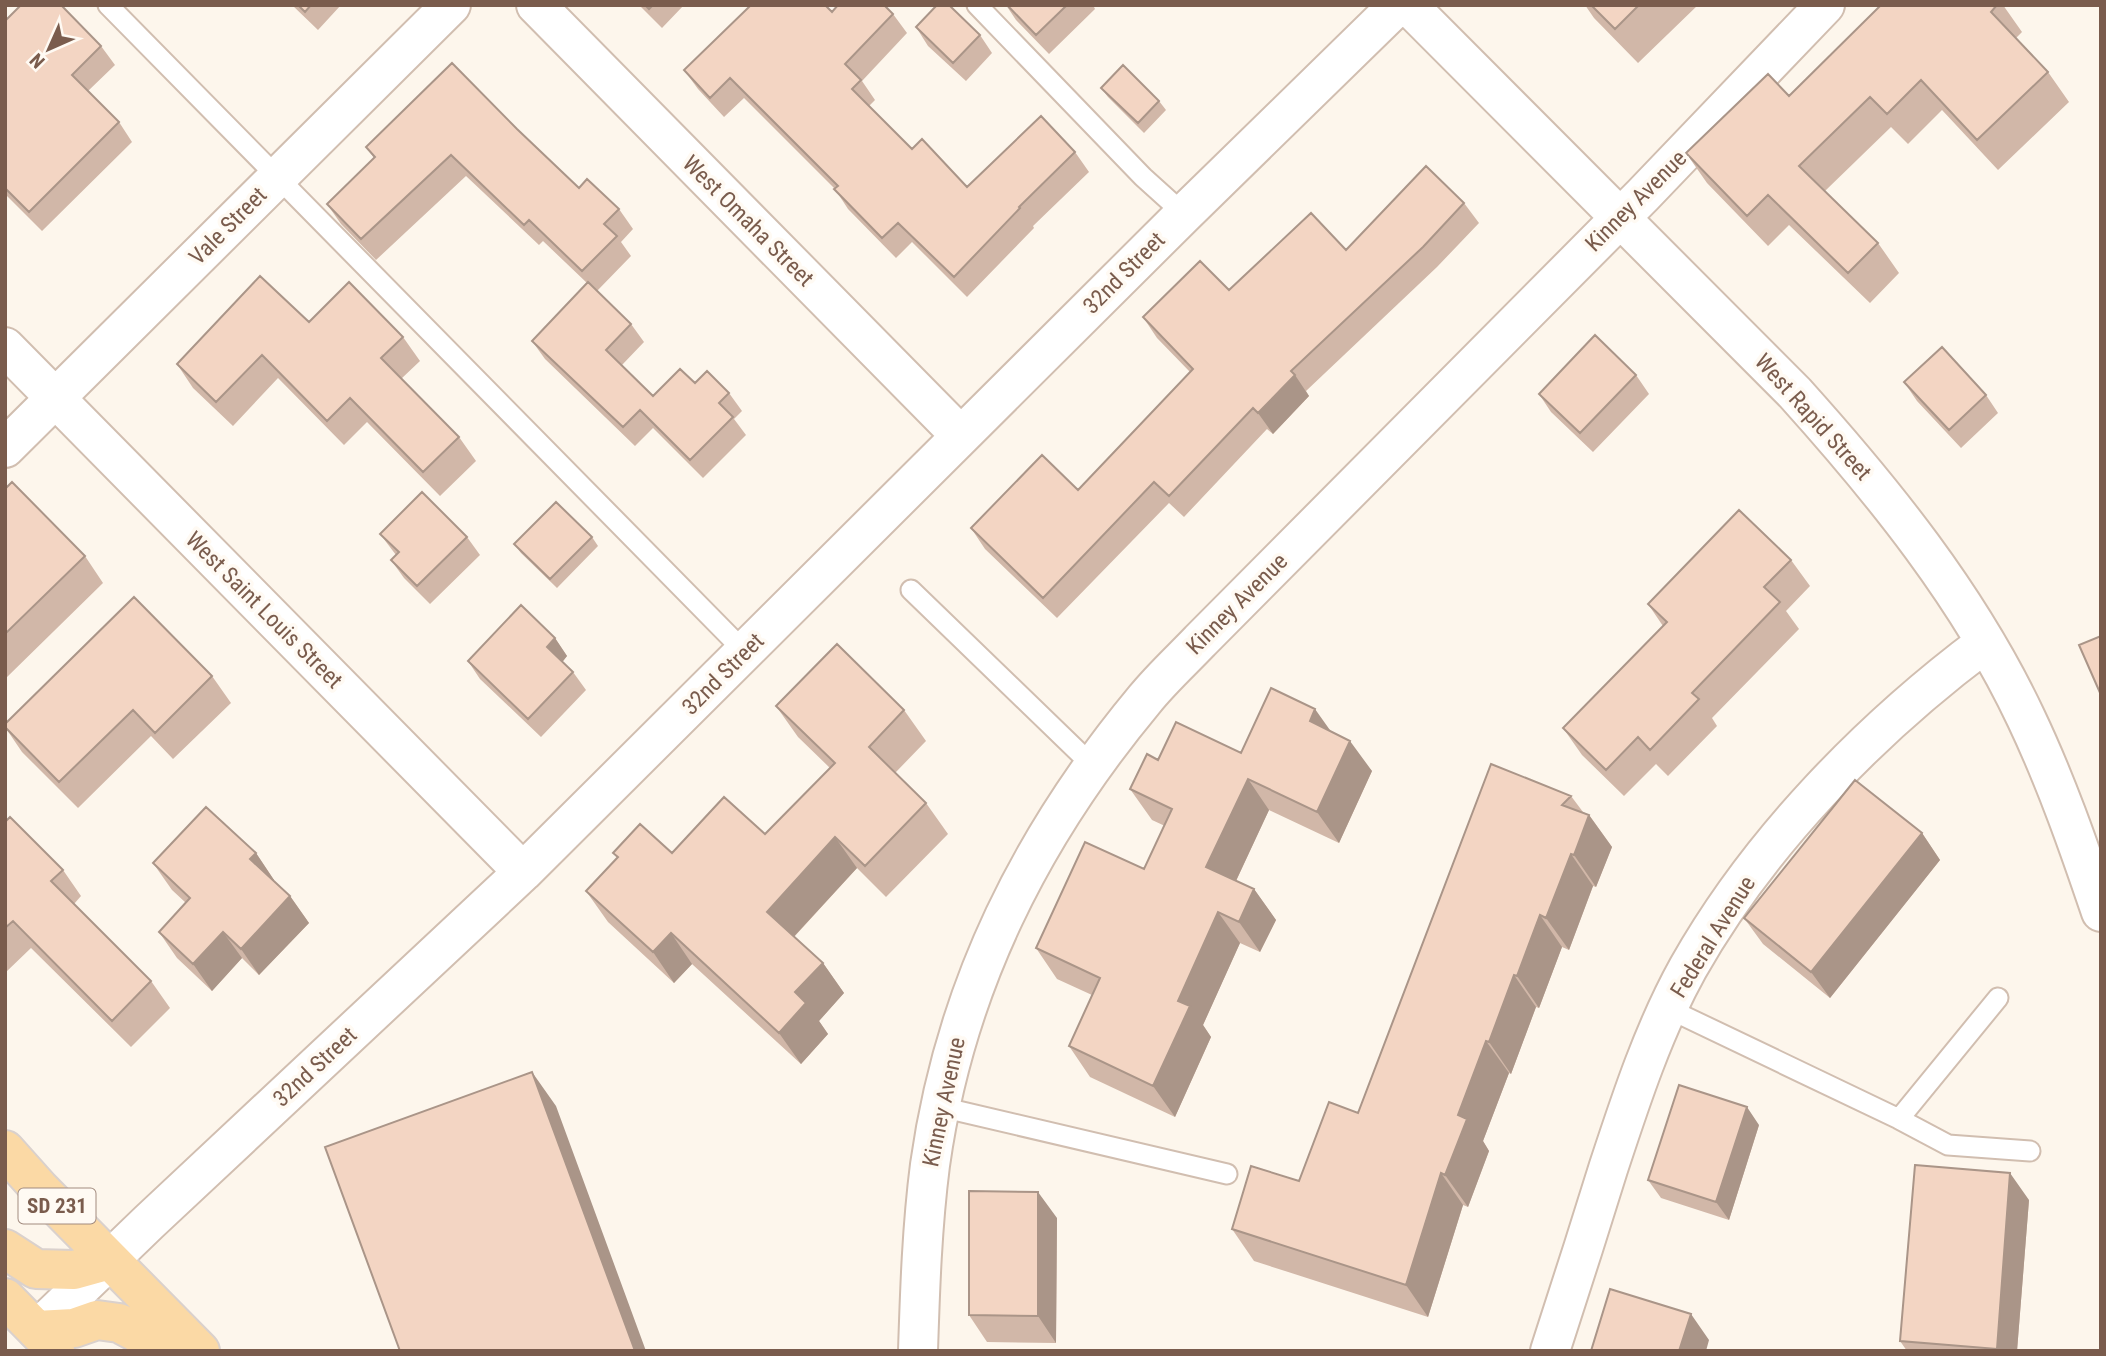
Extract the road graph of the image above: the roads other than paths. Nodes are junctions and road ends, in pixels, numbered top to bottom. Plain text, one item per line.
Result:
1 (107, 5) edge
2 (451, 5) edge
3 (536, 5) edge
4 (977, 5) edge
5 (1398, 5) edge
6 (1408, 5) edge
7 (1825, 5) edge
8 (278, 177) junction
9 (1184, 214) junction
10 (1619, 218) junction
11 (5, 347) edge
12 (55, 397) junction
13 (961, 436) junction
14 (5, 447) edge
15 (911, 590) dead end
16 (1985, 643) junction
17 (745, 652) junction
18 (1093, 766) junction
19 (523, 872) junction
20 (2101, 912) edge
21 (1998, 998) dead end
22 (1669, 1009) junction
23 (941, 1107) junction
24 (1899, 1119) junction
25 (5, 1150) edge
26 (2030, 1151) dead end
27 (1227, 1174) dead end
28 (5, 1249) edge
29 (110, 1260) junction
30 (5, 1298) edge
31 (47, 1341) edge
32 (155, 1351) edge
33 (200, 1351) edge
34 (918, 1351) edge
35 (1550, 1351) edge

1 - 8 lane
2 - 8 street, Vale Street
3 - 13 street, West Omaha Street
4 - 9 lane
5 - 9 street, 32nd Street
6 - 10 street, West Rapid Street
7 - 10 street, Kinney Avenue
8 - 12 street, Vale Street
8 - 17 lane
9 - 13 street, 32nd Street
10 - 16 street, West Rapid Street
10 - 18 street, Kinney Avenue
11 - 12 street, West Saint Louis Street
12 - 14 street, Vale Street
12 - 19 street, West Saint Louis Street
13 - 17 street, 32nd Street
15 - 18 lane
16 - 20 street, West Rapid Street
16 - 22 street, Federal Avenue
17 - 19 street, 32nd Street
18 - 23 street, Kinney Avenue
19 - 29 street, 32nd Street
21 - 24 lane
22 - 24 lane
22 - 35 street, Federal Avenue
23 - 27 lane
23 - 34 street, Kinney Avenue
24 - 26 lane
25 - 29 main road, SD 231
28 - 29 main road
29 - 31 street, 32nd Street
29 - 33 main road, SD 231
30 - 31 main road
31 - 32 main road

